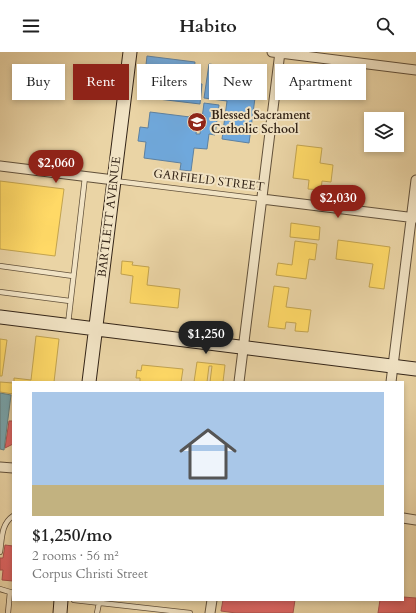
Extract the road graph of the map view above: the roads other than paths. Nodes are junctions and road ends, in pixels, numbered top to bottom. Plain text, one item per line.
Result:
1 (130, 52) edge
2 (277, 52) edge
3 (416, 70) edge
4 (0, 166) edge
5 (85, 177) junction
6 (114, 180) junction
7 (416, 180) edge
8 (262, 199) junction
9 (414, 218) edge
10 (0, 266) edge
11 (73, 276) junction
12 (0, 292) edge
13 (70, 301) junction
14 (0, 317) edge
15 (67, 325) junction
16 (95, 329) junction
17 (243, 347) junction
18 (393, 366) junction
19 (416, 369) edge
20 (89, 381) edge
21 (239, 381) edge
22 (391, 381) edge
23 (0, 467) edge
24 (12, 468) edge
25 (12, 517) edge
26 (404, 518) edge
27 (416, 520) edge
28 (0, 552) edge
29 (0, 588) edge
30 (12, 593) edge
31 (61, 601) edge
32 (82, 601) edge
33 (212, 601) edge
34 (99, 603) junction
35 (8, 613) edge
36 (60, 613) edge
37 (97, 613) edge
38 (190, 613) edge
39 (210, 613) edge

1 - 6 main road, BARTLETT AVENUE
2 - 3 street
2 - 8 street
4 - 5 street, GARFIELD STREET
5 - 6 street, GARFIELD STREET
5 - 11 lane
6 - 8 lane, GARFIELD STREET
6 - 16 main road, BARTLETT AVENUE
7 - 9 street
8 - 9 street, GARFIELD STREET
8 - 17 street
9 - 18 street
10 - 11 lane
11 - 13 lane
12 - 13 lane
13 - 15 lane
14 - 15 main road
15 - 16 main road
16 - 17 main road
16 - 20 main road, BARTLETT AVENUE
17 - 18 main road
17 - 21 street
18 - 19 main road
18 - 22 street
23 - 24 street
25 - 28 lane
26 - 27 street
29 - 30 lane
30 - 35 lane
31 - 36 main road
32 - 34 lane
33 - 39 street
34 - 37 lane
34 - 38 lane

